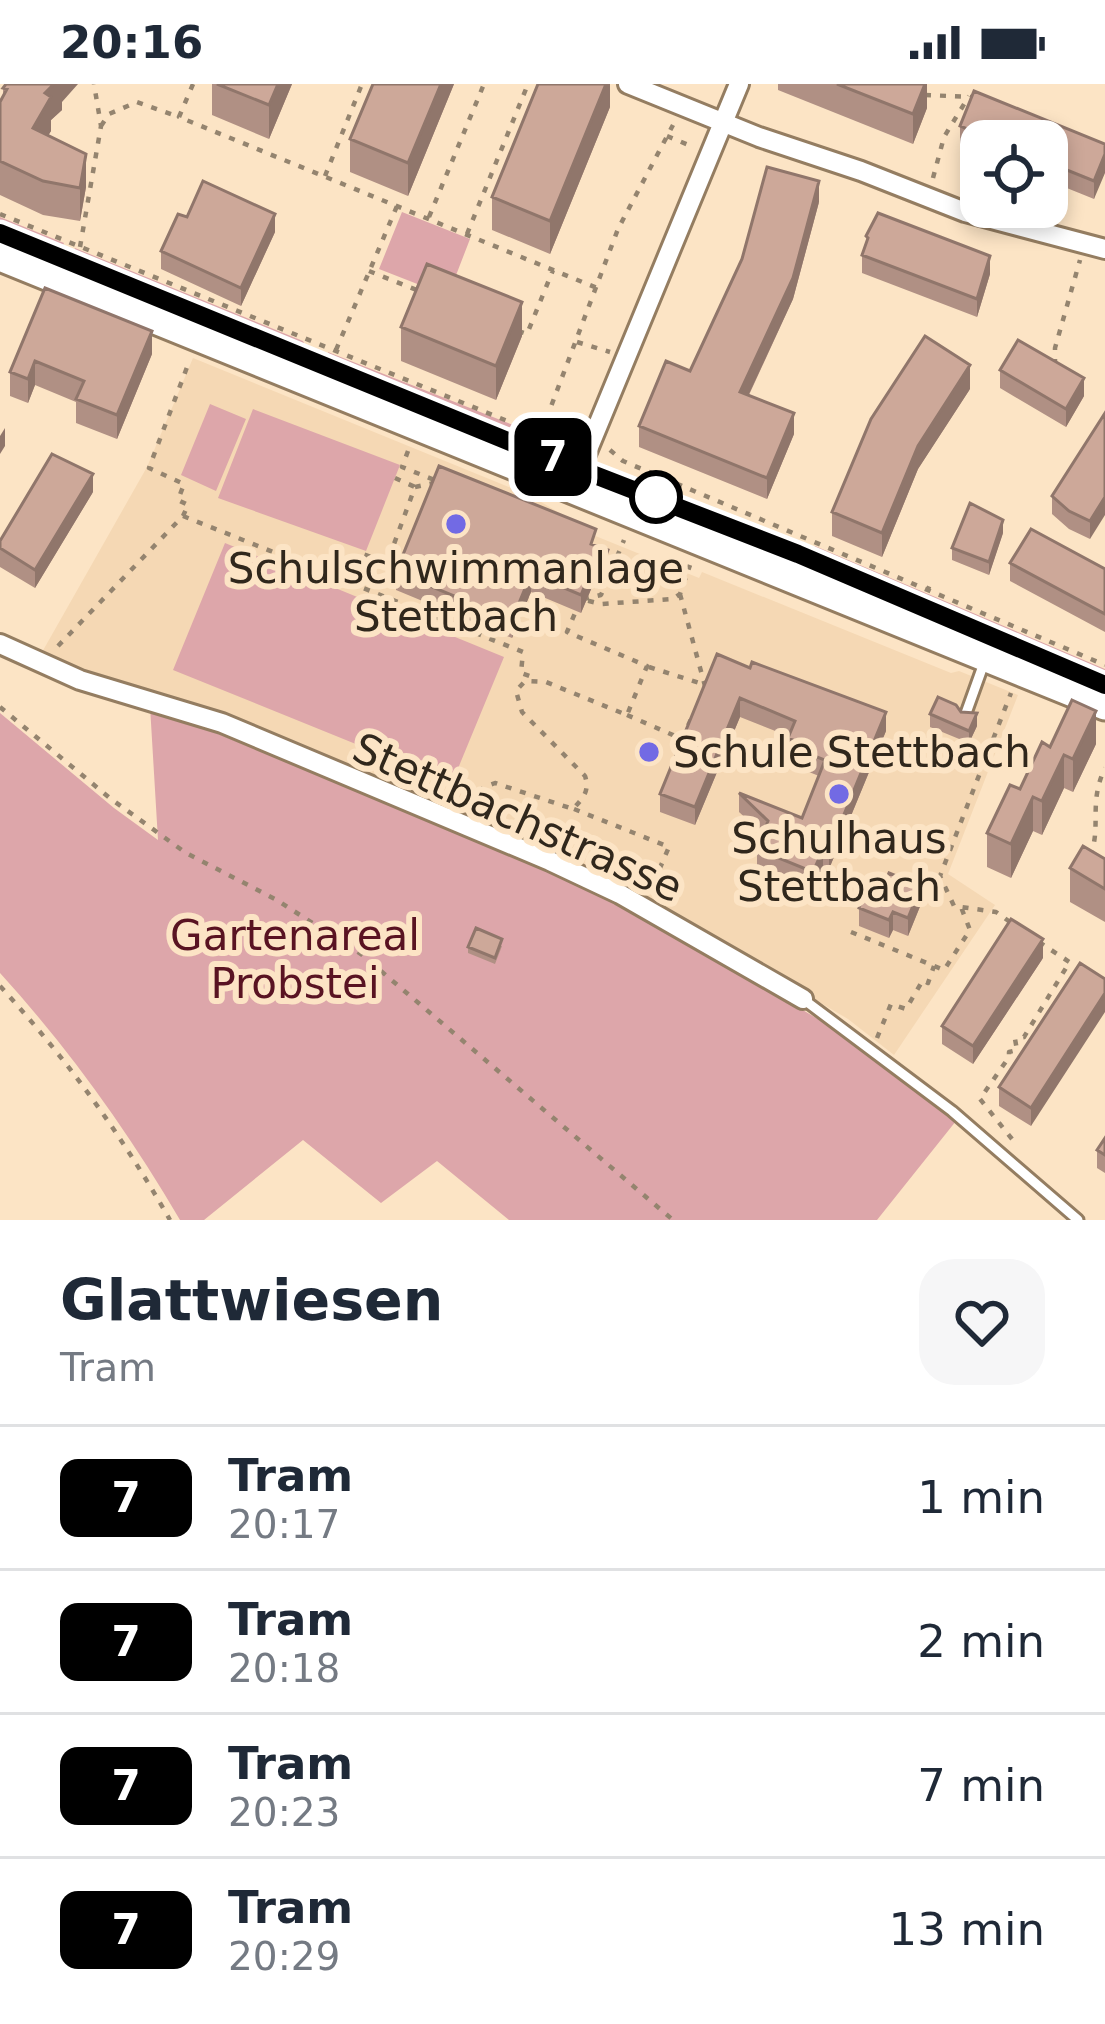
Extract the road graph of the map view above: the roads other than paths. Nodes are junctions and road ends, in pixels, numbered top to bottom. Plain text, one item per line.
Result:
1 (628, 84) edge
2 (739, 84) edge
3 (723, 123) junction
4 (1105, 249) edge
5 (0, 257) edge
6 (572, 488) junction
7 (0, 644) edge
8 (986, 658) junction
9 (1105, 706) edge
10 (965, 716) edge
11 (803, 999) joint
12 (1078, 1220) edge

1 - 3 street
2 - 3 street
3 - 4 street
3 - 6 street
5 - 6 street
6 - 8 street
7 - 11 street, Stettbachstrasse
8 - 9 street
8 - 10 lane
11 - 12 lane, Stettbachstrasse

